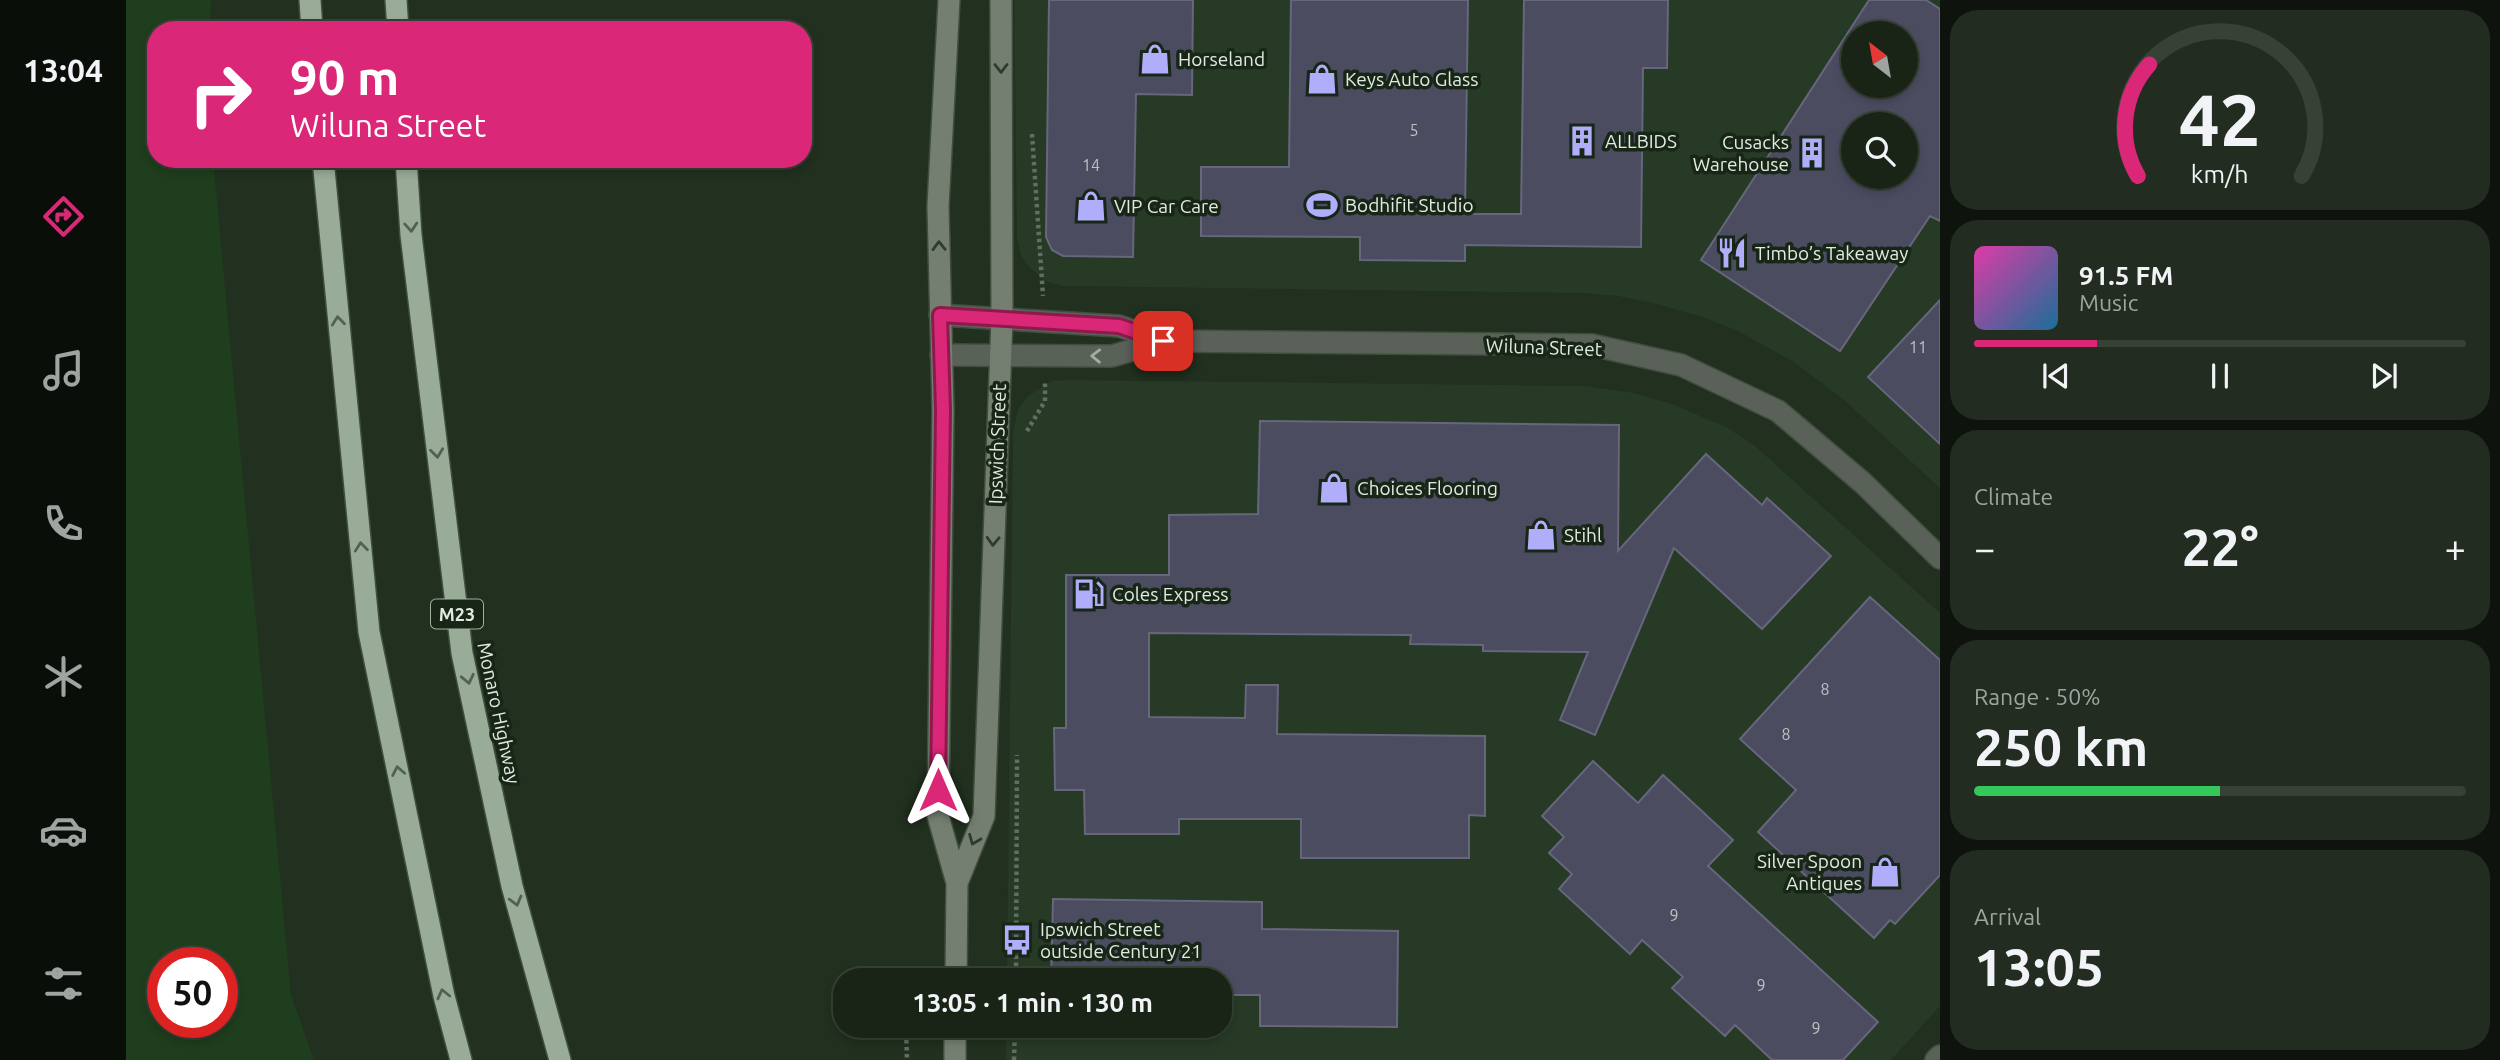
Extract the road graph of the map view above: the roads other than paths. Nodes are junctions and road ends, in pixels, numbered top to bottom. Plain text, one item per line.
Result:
1 (310, 0) edge
2 (396, 0) edge
3 (949, 0) edge
4 (1001, 0) edge
5 (311, 21) edge
6 (397, 21) edge
7 (324, 168) edge
8 (407, 168) edge
9 (940, 315) junction
10 (1002, 318) junction
11 (1163, 341) junction
12 (1000, 354) junction
13 (941, 355) junction
14 (1940, 558) edge
15 (957, 883) junction
16 (956, 968) edge
17 (956, 1038) edge
18 (1940, 1056) edge
19 (461, 1060) edge
20 (560, 1060) edge
21 (955, 1060) edge
22 (1936, 1060) edge

1 - 5 highway
2 - 6 highway
9 -> 3 main road, Ipswich Street
4 -> 10 main road, Ipswich Street
19 -> 7 highway
8 -> 20 highway, Monaro Highway / M23
9 - 10 street, Wiluna Street
9 - 13 main road, Ipswich Street
10 - 11 street, Wiluna Street
10 - 12 main road, Ipswich Street
11 -> 12 street, Wiluna Street
11 - 14 street, Wiluna Street
12 - 13 street, Wiluna Street
12 -> 15 main road, Ipswich Street
13 - 15 main road, Ipswich Street
15 - 16 main road, Ipswich Street
17 - 21 main road
18 - 22 street

